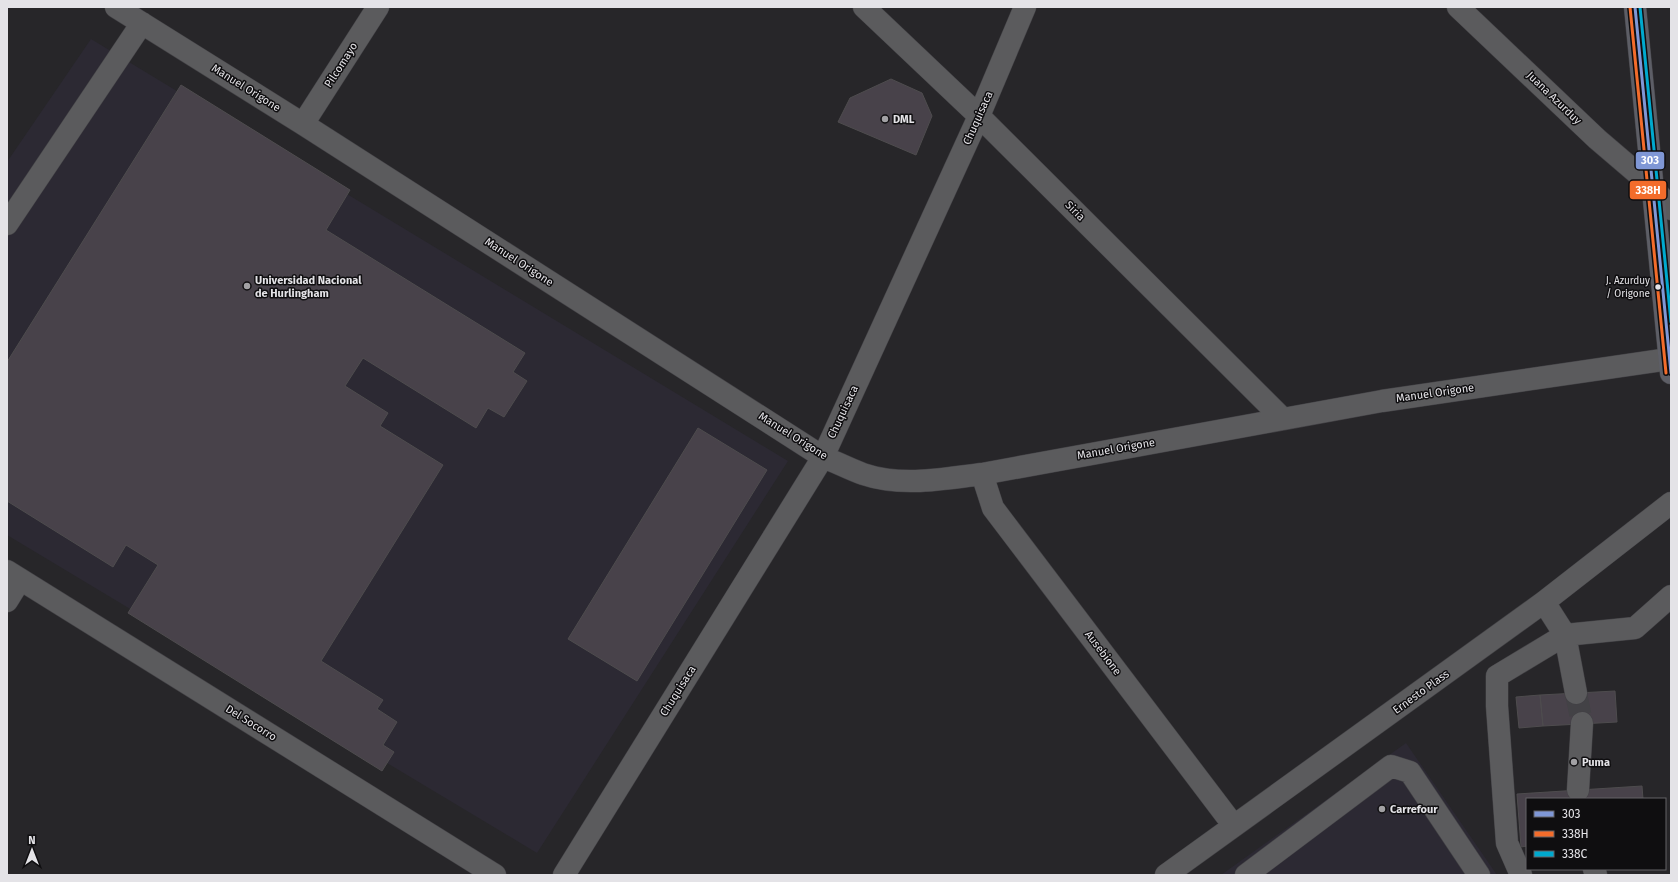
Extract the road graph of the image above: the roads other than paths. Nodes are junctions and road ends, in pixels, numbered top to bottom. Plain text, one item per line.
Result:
1 (116, 7) edge
2 (378, 7) edge
3 (864, 7) edge
4 (1025, 7) edge
5 (1458, 7) edge
6 (1635, 7) edge
7 (142, 23) junction
8 (979, 116) junction
9 (303, 124) junction
10 (1652, 186) junction
11 (1671, 209) edge
12 (7, 224) edge
13 (1670, 366) edge
14 (1283, 419) junction
15 (823, 457) junction
16 (982, 474) junction
17 (1671, 503) edge
18 (14, 575) edge
19 (1671, 596) edge
20 (7, 601) edge
21 (1544, 602) junction
22 (1565, 635) junction
23 (1576, 693) tunnel mouth
24 (1582, 724) tunnel mouth
25 (1578, 790) dead end
26 (1234, 826) junction
27 (495, 875) edge
28 (564, 875) edge
29 (1166, 875) edge
30 (1246, 875) edge
31 (1479, 875) edge
32 (1521, 875) edge

1 - 7 street, Manuel Origone
2 - 9 street, Pilcomayo
3 - 8 street, Siria
4 - 8 street, Chuquisaca
5 - 10 street, Juana Azurduy
6 - 10 main road
7 - 9 street, Manuel Origone
7 - 12 street
8 - 14 street, Siria
8 - 15 street, Chuquisaca
9 - 15 street, Manuel Origone
10 - 11 street, Juana Azurduy
10 - 13 main road
13 - 14 street, Manuel Origone
14 - 16 street, Manuel Origone
15 - 16 street, Manuel Origone
15 - 28 street, Chuquisaca
16 - 26 street, Ausebione
17 - 21 street, Ernesto Plass
18 - 20 street
18 - 27 street, Del Socorro
19 - 22 street
21 - 22 street
21 - 26 street, Ernesto Plass
22 - 23 street
22 - 32 street
24 - 25 street
26 - 29 street, Ernesto Plass
30 - 31 street

